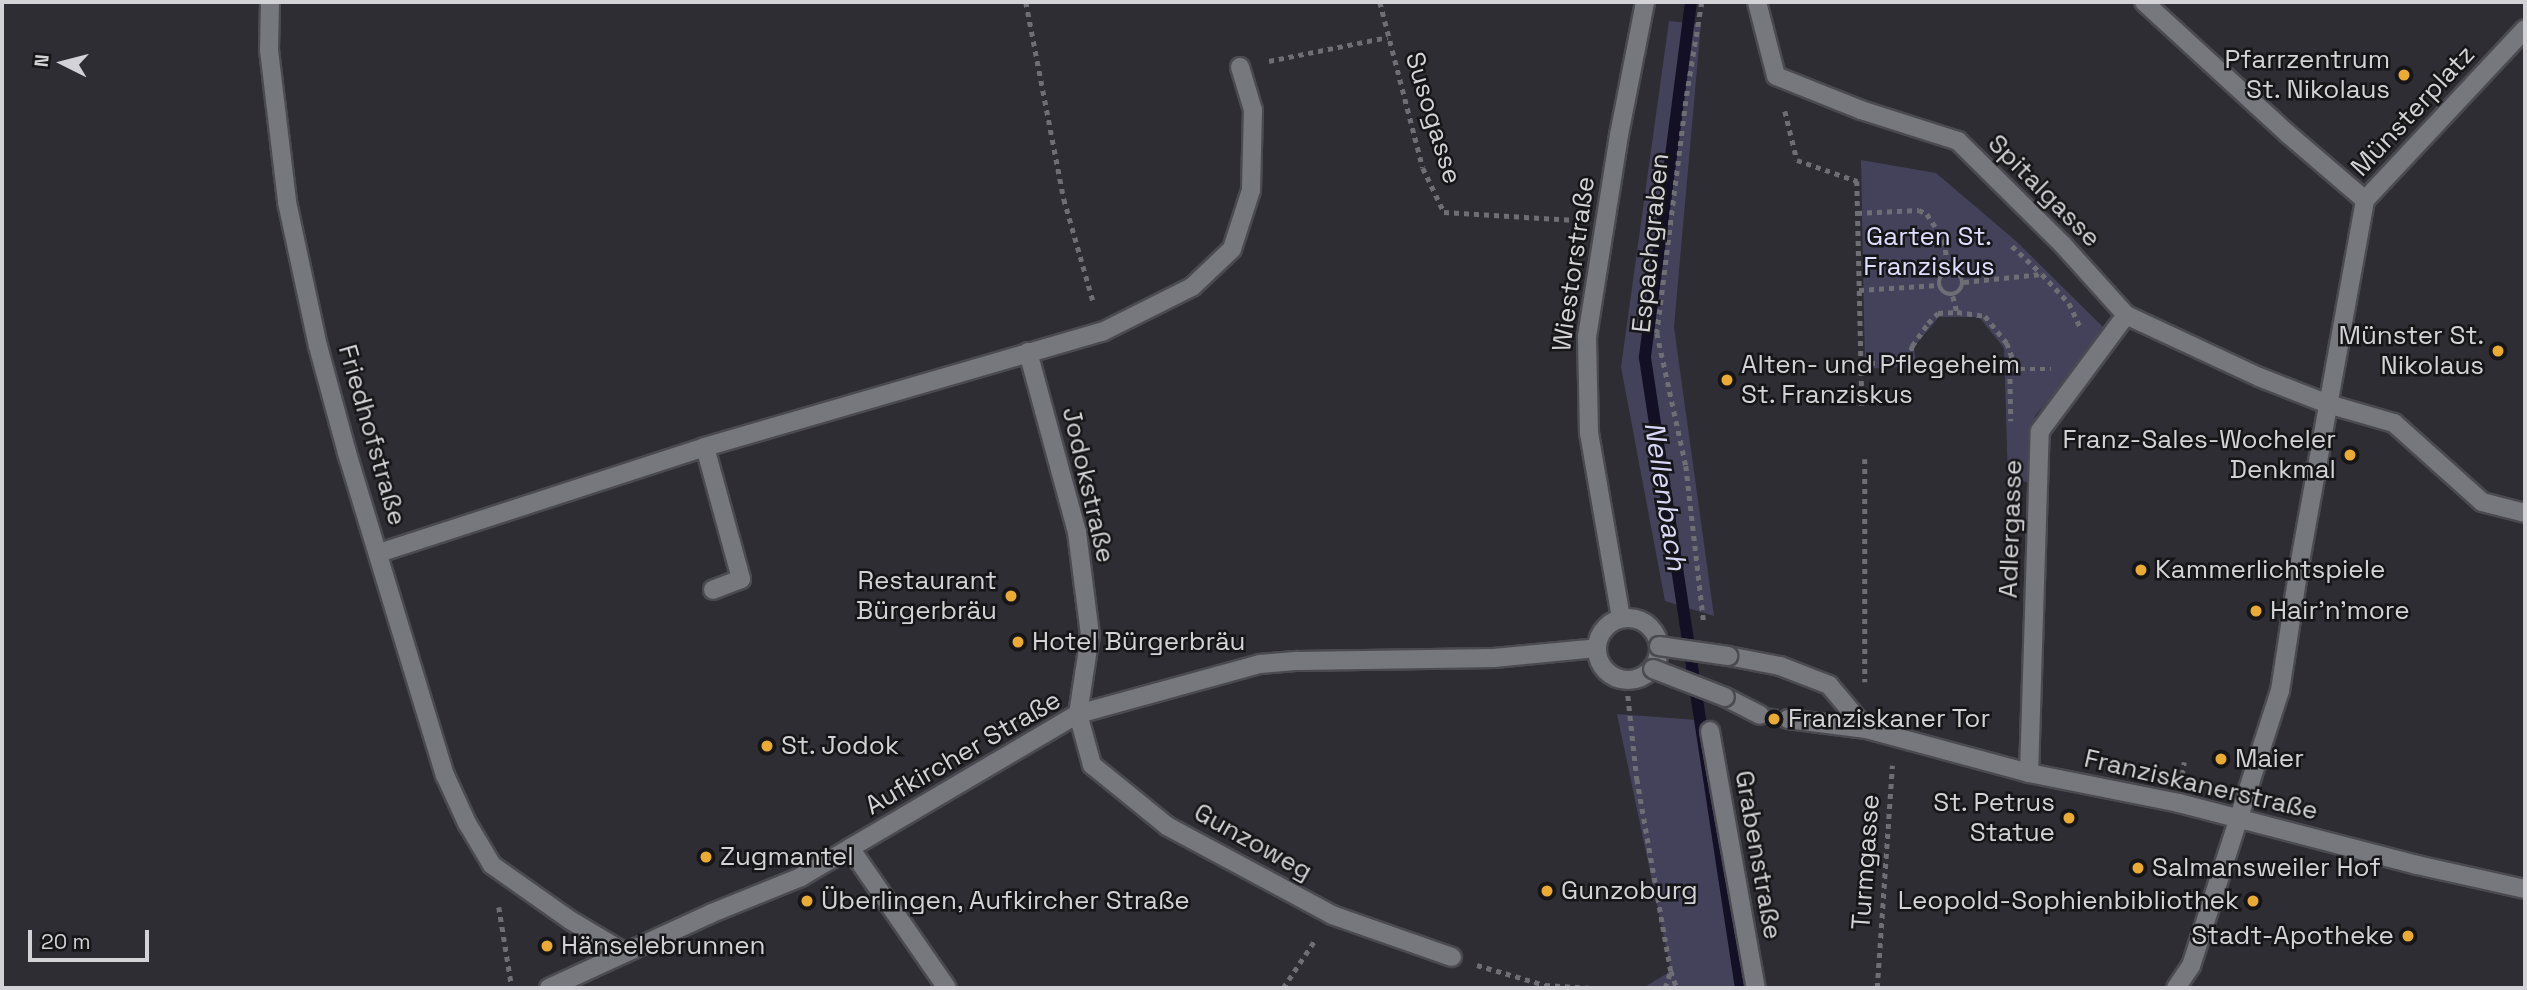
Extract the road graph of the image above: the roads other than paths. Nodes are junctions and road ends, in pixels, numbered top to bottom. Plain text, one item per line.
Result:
1 (270, 2) edge
2 (1644, 2) edge
3 (1757, 2) edge
4 (2144, 2) edge
5 (2525, 29) edge
6 (1240, 67) road end
7 (2365, 200) junction
8 (2126, 316) junction
9 (1028, 352) junction
10 (2328, 404) junction
11 (705, 447) junction
12 (2525, 513) edge
13 (379, 553) junction
14 (713, 590) dead end
15 (1621, 618) junction
16 (1659, 646) junction
17 (1597, 648) junction
18 (1653, 668) junction
19 (1078, 715) junction
20 (1760, 715) tunnel mouth
21 (1788, 719) tunnel mouth
22 (1866, 729) junction
23 (1710, 731) dead end
24 (2029, 773) junction
25 (2240, 819) junction
26 (850, 848) junction
27 (2525, 889) edge
28 (624, 952) junction
29 (1452, 957) road end
30 (549, 988) edge
31 (947, 988) edge
32 (1756, 988) edge
33 (2176, 988) edge

1 - 13 street, Friedhofstraße
2 - 15 street, Wiestorstraße
3 - 8 street, Spitalgasse
4 - 7 street
5 - 7 street, Münsterplatz
6 - 9 street
7 - 10 street, Münsterplatz
8 - 10 street, Spitalgasse
8 - 24 street, Adlergasse
9 - 11 street
9 - 19 street, Jodokstraße
10 - 12 street, Spitalgasse
10 - 25 street, Münsterplatz
11 - 13 street
11 - 14 street
13 - 28 street, Friedhofstraße
15 - 16 street
15 - 17 street
16 - 18 street
16 - 22 street, bridge
17 - 18 street
17 - 19 street, Aufkircher Straße
18 - 20 street, bridge
19 - 26 street, Aufkircher Straße
19 - 29 street, Gunzoweg
21 - 22 street, Franziskanerstraße
22 - 24 street, Franziskanerstraße
23 - 32 street, Grabenstraße
24 - 25 street, Franziskanerstraße
25 - 27 street, Franziskanerstraße
25 - 33 street, Münsterplatz
26 - 28 street, Aufkircher Straße
26 - 31 street
28 - 30 street, Aufkircher Straße

